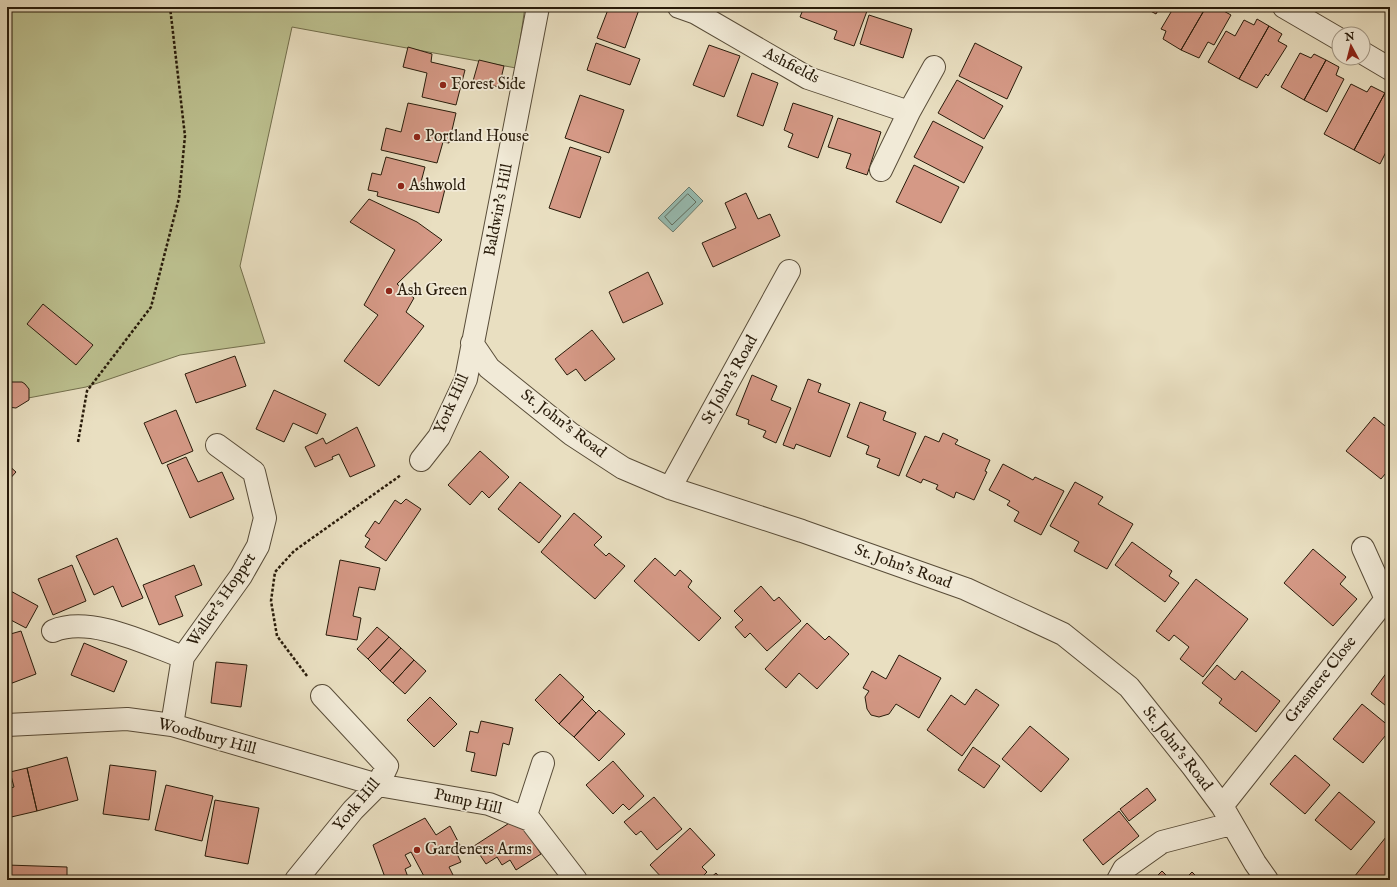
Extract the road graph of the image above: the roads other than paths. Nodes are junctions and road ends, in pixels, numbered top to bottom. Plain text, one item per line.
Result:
1 (538, 7) edge
2 (679, 7) edge
3 (1284, 7) edge
4 (1331, 34) edge
5 (1371, 58) edge
6 (934, 67) dead end
7 (1390, 69) edge
8 (909, 112) junction
9 (881, 170) dead end
10 (789, 271) dead end
11 (472, 343) junction
12 (217, 445) dead end
13 (421, 460) road end
14 (670, 488) junction
15 (1363, 548) dead end
16 (53, 631) dead end
17 (183, 657) junction
18 (322, 696) road end
19 (7, 725) edge
20 (172, 725) junction
21 (543, 763) dead end
22 (378, 785) junction
23 (1226, 815) junction
24 (525, 818) junction
25 (296, 880) edge
26 (576, 880) edge
27 (1118, 880) edge
28 (1267, 880) edge

1 - 11 street, Baldwin's Hill
2 - 8 street, Ashfields
3 - 4 street
5 - 7 street
6 - 8 street
8 - 9 street
10 - 14 street, St John's Road
11 - 13 street, York Hill
11 - 14 street, St. John's Road
12 - 17 street, Waller's Hoppet
14 - 23 street, St. John's Road
15 - 23 street, Grasmere Close
16 - 17 street
17 - 20 street, Waller's Hoppet
18 - 22 street, York Hill
19 - 20 street, Woodbury Hill
20 - 22 street, Woodbury Hill
21 - 24 street
22 - 24 street, Pump Hill
22 - 25 street, York Hill
23 - 27 street
23 - 28 street, St. John's Road
24 - 26 street, Pump Hill

